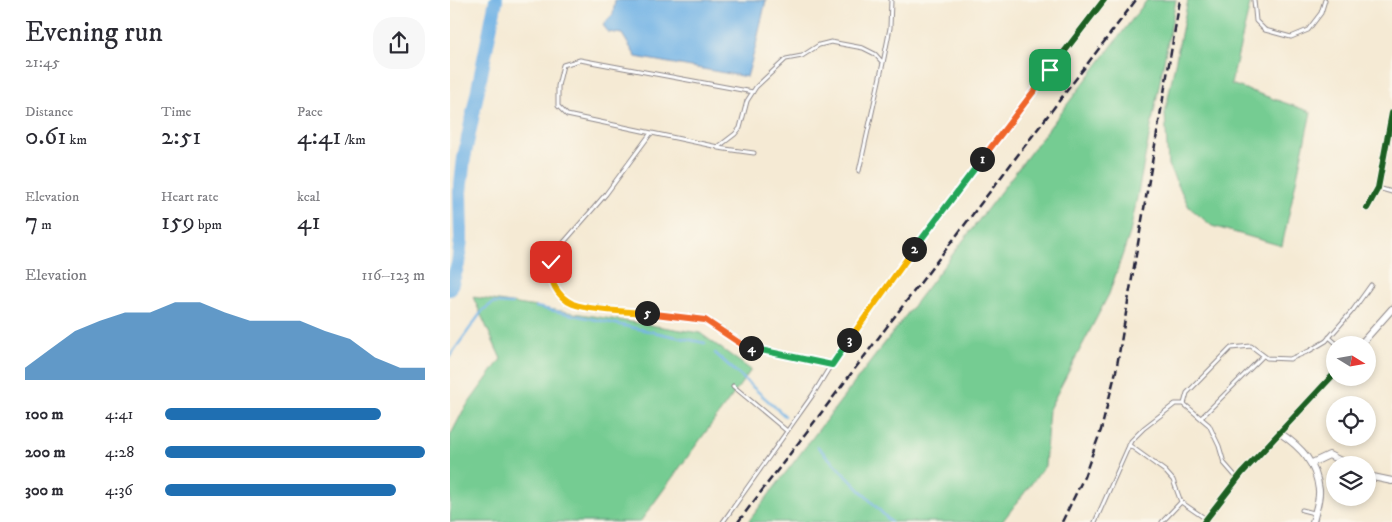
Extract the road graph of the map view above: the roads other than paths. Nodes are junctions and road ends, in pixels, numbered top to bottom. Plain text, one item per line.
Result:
1 (891, 0) edge
2 (1104, 0) edge
3 (1254, 0) edge
4 (1325, 0) edge
5 (883, 63) junction
6 (753, 92) junction
7 (1392, 113) edge
8 (651, 133) junction
9 (718, 147) junction
10 (754, 153) dead end
11 (859, 171) dead end
12 (1378, 188) junction
13 (1392, 192) edge
14 (1367, 208) dead end
15 (1371, 286) dead end
16 (586, 307) joint
17 (1392, 309) edge
18 (1330, 336) edge
19 (1368, 336) edge
20 (1326, 341) edge
21 (1264, 356) junction
22 (832, 365) junction
23 (1326, 383) edge
24 (733, 386) dead end
25 (1184, 404) junction
26 (1202, 418) junction
27 (787, 431) junction
28 (1280, 433) junction
29 (1129, 444) junction
30 (1326, 456) edge
31 (1312, 463) junction
32 (1238, 478) junction
33 (1376, 478) edge
34 (1392, 481) edge
35 (1181, 502) junction
36 (1302, 510) dead end
37 (1315, 513) junction
38 (1205, 520) edge
39 (723, 522) edge
40 (1095, 522) edge
41 (1162, 522) edge
42 (1313, 522) edge

1 - 5 lane
2 - 22 street
3 - 4 lane
5 - 6 lane
5 - 11 lane
6 - 8 lane
6 - 9 lane
7 - 12 street
8 - 9 lane
8 - 16 lane
9 - 10 lane
12 - 13 lane
12 - 14 street
15 - 18 lane
16 - 22 street
17 - 19 street
20 - 21 lane
21 - 25 lane
21 - 26 lane
22 - 27 lane
23 - 28 street
24 - 27 lane
25 - 26 lane
25 - 29 lane
26 - 32 lane
27 - 39 lane
28 - 31 street
28 - 32 street
29 - 35 lane
29 - 40 lane
30 - 31 street
31 - 37 street
32 - 38 street
33 - 34 street
35 - 38 lane
35 - 41 lane
36 - 37 lane
37 - 42 street

